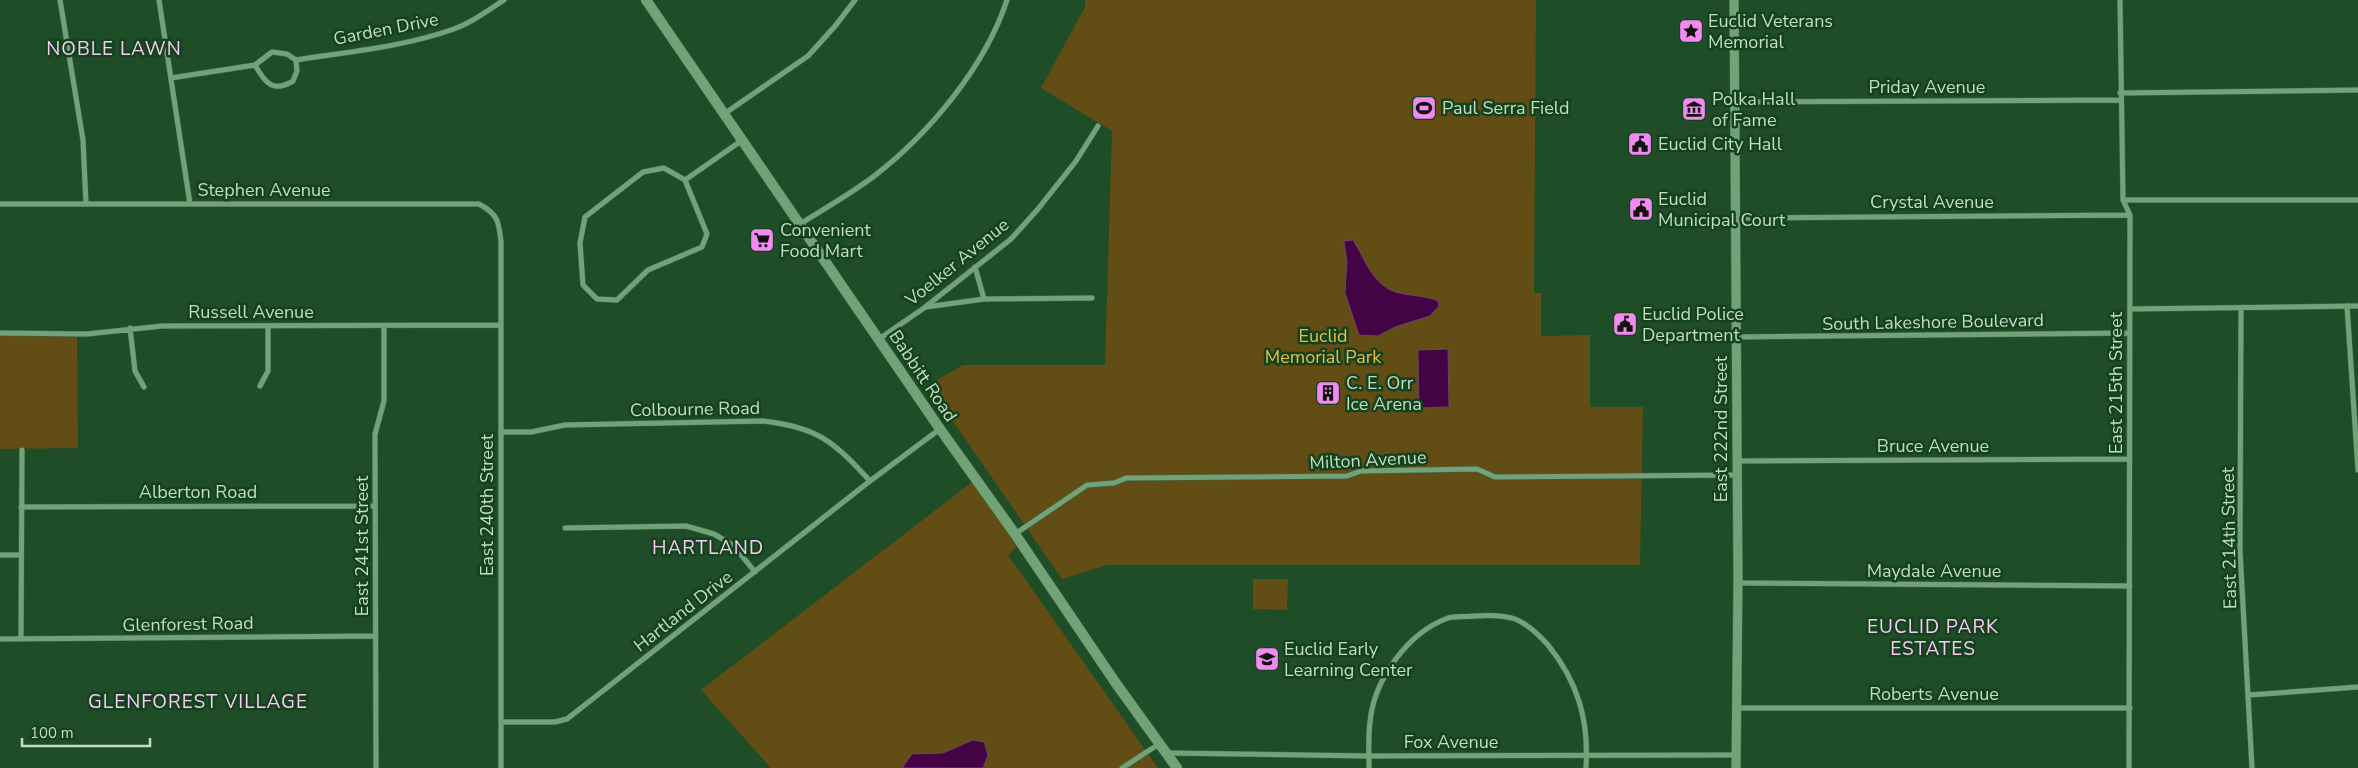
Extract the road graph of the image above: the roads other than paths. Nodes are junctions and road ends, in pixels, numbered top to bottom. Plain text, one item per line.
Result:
1 (60, 0) edge
2 (159, 0) edge
3 (504, 0) edge
4 (855, 0) edge
5 (1007, 0) edge
6 (1734, 0) edge
7 (2120, 0) edge
8 (648, 1) edge
9 (296, 60) junction
10 (256, 65) junction
11 (171, 78) junction
12 (2358, 90) edge
13 (2120, 93) junction
14 (2120, 100) junction
15 (1734, 102) junction
16 (724, 114) junction
17 (1098, 126) dead end
18 (741, 141) junction
19 (685, 180) junction
20 (2123, 200) junction
21 (2358, 200) edge
22 (0, 204) edge
23 (86, 204) junction
24 (190, 204) junction
25 (2130, 215) junction
26 (1735, 218) junction
27 (799, 225) junction
28 (501, 242) joint
29 (975, 267) junction
30 (1092, 298) dead end
31 (984, 299) junction
32 (2347, 306) junction
33 (2358, 306) edge
34 (924, 308) junction
35 (2241, 308) junction
36 (2130, 309) junction
37 (502, 325) junction
38 (268, 326) junction
39 (384, 326) junction
40 (130, 328) junction
41 (0, 333) edge
42 (2130, 333) junction
43 (1737, 338) junction
44 (879, 339) junction
45 (260, 386) dead end
46 (144, 387) dead end
47 (940, 429) junction
48 (501, 432) junction
49 (22, 450) dead end
50 (2130, 458) junction
51 (1737, 461) junction
52 (2358, 470) edge
53 (1737, 475) junction
54 (870, 481) junction
55 (375, 506) junction
56 (21, 507) junction
57 (565, 528) dead end
58 (1015, 534) junction
59 (0, 555) edge
60 (21, 555) junction
61 (755, 572) junction
62 (1738, 583) junction
63 (2130, 586) junction
64 (376, 636) junction
65 (0, 639) edge
66 (21, 639) junction
67 (2358, 688) edge
68 (2249, 695) junction
69 (1737, 708) junction
70 (2130, 708) junction
71 (502, 722) junction
72 (1159, 744) junction
73 (1166, 753) junction
74 (1737, 755) junction
75 (1369, 756) junction
76 (1587, 756) junction
77 (376, 768) edge
78 (501, 768) edge
79 (1122, 768) edge
80 (1177, 768) edge
81 (1369, 768) edge
82 (1586, 768) edge
83 (1736, 768) edge
84 (2129, 768) edge
85 (2252, 768) edge

1 - 23 street
2 - 11 street
3 - 9 street, Garden Drive
4 - 16 street
5 - 27 street
6 - 15 street, East 222nd Street
7 - 13 street, East 215th Street
8 - 16 main road, Babbitt Road
9 - 10 street, Garden Drive
9 - 10 street
10 - 11 street, Garden Drive
11 - 24 street
12 - 13 street
13 - 14 street, East 215th Street
14 - 15 street, Priday Avenue
14 - 20 street, East 215th Street
15 - 26 street, East 222nd Street
16 - 18 main road, Babbitt Road
17 - 29 street, Voelker Avenue
18 - 19 street
18 - 27 main road, Babbitt Road
19 - 19 street
20 - 21 street
20 - 25 street, East 215th Street
22 - 23 street, Stephen Avenue
23 - 24 street, Stephen Avenue
24 - 28 street, Stephen Avenue
25 - 26 street, Crystal Avenue
25 - 36 street, East 215th Street
26 - 43 street, East 222nd Street
27 - 44 main road, Babbitt Road
28 - 37 street, East 240th Street
29 - 31 street
29 - 34 street, Voelker Avenue
30 - 31 street
31 - 34 street
32 - 33 street
32 - 35 street
32 - 52 street
34 - 44 street, Voelker Avenue
35 - 36 street
35 - 68 street, East 214th Street
36 - 42 street, East 215th Street
37 - 39 street, Russell Avenue
37 - 48 street, East 240th Street
38 - 39 street, Russell Avenue
38 - 40 street, Russell Avenue
38 - 45 street
39 - 55 street, East 241st Street
40 - 41 street, Russell Avenue
40 - 46 street
42 - 43 street, South Lakeshore Boulevard
42 - 50 street, East 215th Street
43 - 51 street, East 222nd Street
44 - 47 main road, Babbitt Road
47 - 54 street, Hartland Drive
47 - 58 main road, Babbitt Road
48 - 54 street, Colbourne Road
48 - 71 street, East 240th Street
49 - 56 street
50 - 51 street, Bruce Avenue
50 - 63 street, East 215th Street
51 - 53 street, East 222nd Street
53 - 58 street, Milton Avenue
53 - 62 street, East 222nd Street
54 - 61 street, Hartland Drive
55 - 56 street, Alberton Road
55 - 64 street, East 241st Street
56 - 60 street
57 - 61 street
58 - 72 main road, Babbitt Road
59 - 60 street
60 - 66 street
61 - 71 street, Hartland Drive
62 - 63 street, Maydale Avenue
62 - 69 street, East 222nd Street
63 - 70 street, East 215th Street
64 - 66 street, Glenforest Road
64 - 77 street, East 241st Street
65 - 66 street, Glenforest Road
67 - 68 street
68 - 85 street, East 214th Street
69 - 70 street, Roberts Avenue
69 - 74 street, East 222nd Street
70 - 84 street, East 215th Street
71 - 78 street, East 240th Street
72 - 73 main road, Babbitt Road
72 - 79 street
73 - 75 street, Fox Avenue
73 - 80 main road, Babbitt Road
74 - 76 street, Fox Avenue
74 - 83 street, East 222nd Street
75 - 76 street, Fox Avenue
75 - 76 street
75 - 81 street
76 - 82 street

